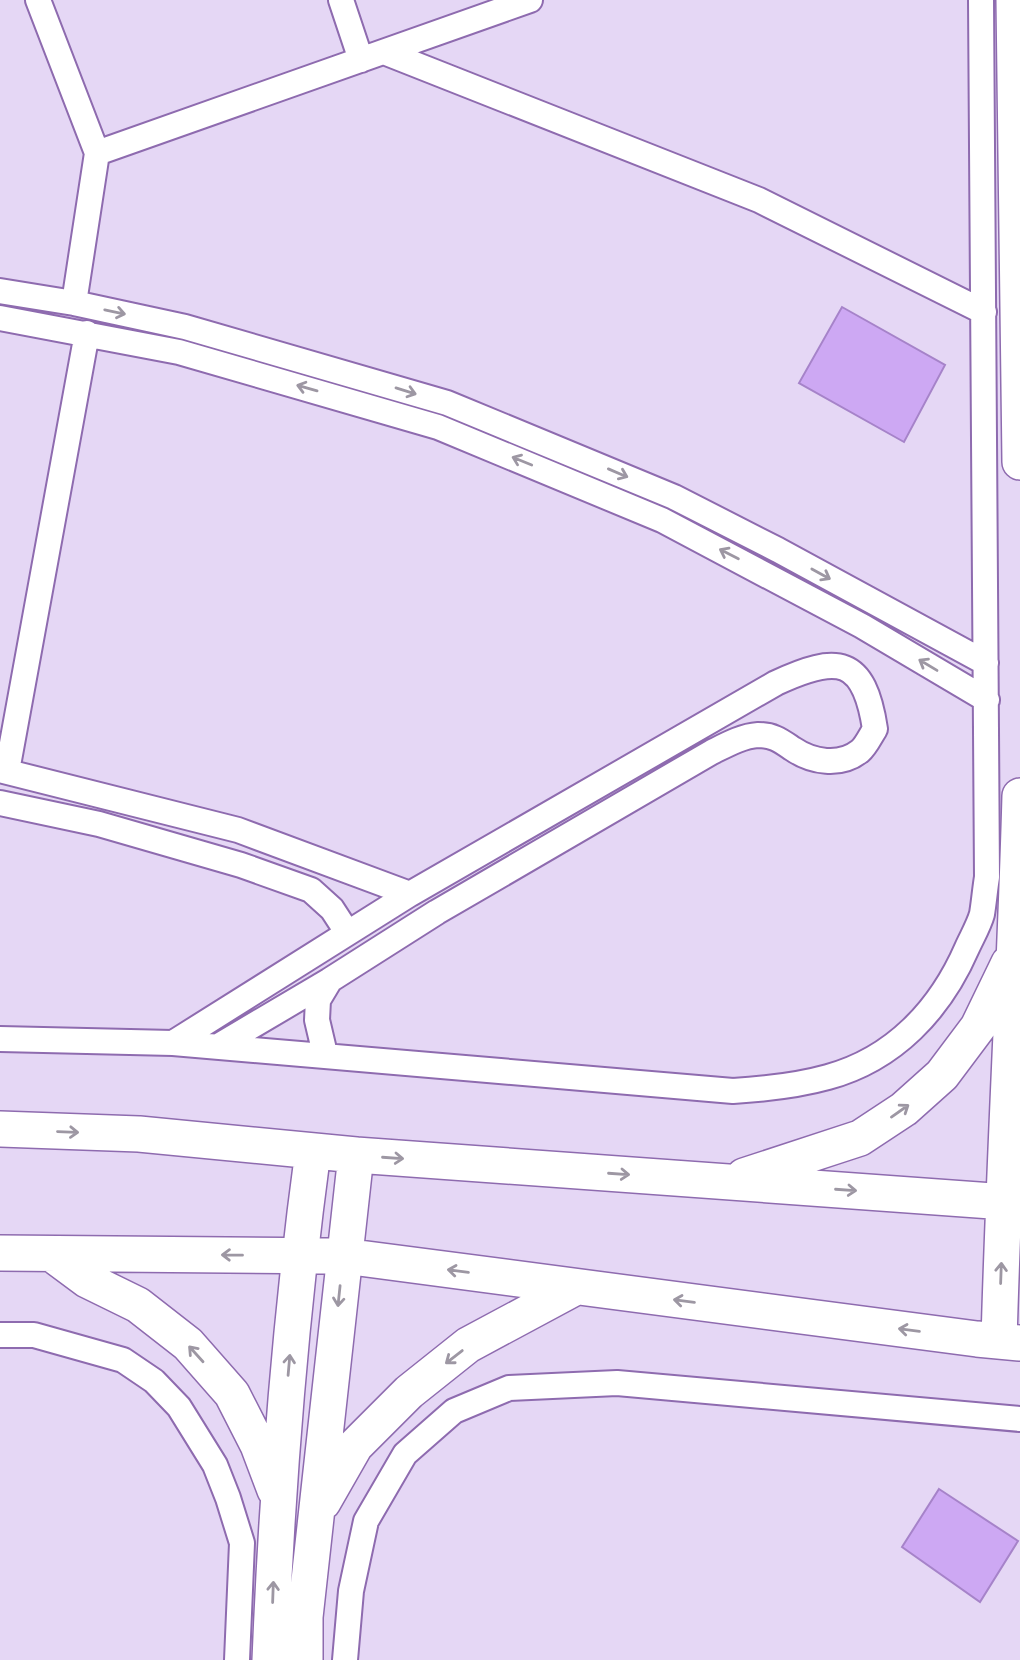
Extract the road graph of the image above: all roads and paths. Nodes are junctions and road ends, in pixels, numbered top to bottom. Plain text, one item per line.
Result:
1 (38, 0) edge
2 (341, 0) edge
3 (530, 0) edge
4 (981, 0) edge
5 (1014, 0) edge
6 (372, 56) junction
7 (998, 74) junction
8 (97, 153) junction
9 (0, 290) edge
10 (74, 303) junction
11 (984, 312) junction
12 (0, 318) edge
13 (87, 333) junction
14 (1020, 462) edge
15 (986, 663) junction
16 (987, 700) junction
17 (4, 770) edge
18 (1020, 796) edge
19 (0, 803) edge
20 (410, 894) junction
21 (347, 932) junction
22 (1016, 949) junction
23 (330, 979) junction
24 (0, 1039) edge
25 (173, 1043) junction
26 (220, 1045) junction
27 (325, 1054) junction
28 (0, 1129) edge
29 (313, 1151) junction
30 (356, 1155) junction
31 (724, 1182) junction
32 (1012, 1202) edge
33 (0, 1253) edge
34 (52, 1254) junction
35 (299, 1256) junction
36 (344, 1256) junction
37 (576, 1287) junction
38 (0, 1335) edge
39 (1009, 1342) edge
40 (1020, 1419) edge
41 (278, 1497) junction
42 (316, 1514) junction
43 (237, 1660) edge
44 (270, 1660) edge
45 (305, 1660) edge
46 (345, 1660) edge

1 - 8 street
2 - 6 street
3 - 6 street
4 - 7 street
5 - 7 main road
6 - 8 street
6 - 11 street
7 - 11 street
7 - 14 main road
8 - 10 street
9 - 10 street
10 -> 15 street
11 - 15 street
12 - 13 street
16 -> 13 street
13 - 17 street
15 - 16 street
16 - 27 street
17 - 20 street
18 - 22 main road
19 - 21 street
20 - 21 street
20 - 23 street
21 - 25 street
31 -> 22 main road
22 - 32 main road
23 - 26 street
23 - 27 street
24 - 25 street
25 - 26 street
26 - 27 street
28 -> 29 main road
29 - 30 main road
29 - 35 main road
30 -> 31 main road
30 - 36 main road
31 -> 32 main road
39 -> 32 main road
33 - 34 main road
35 -> 34 main road
41 -> 34 main road
35 - 36 main road
41 -> 35 main road
37 -> 36 main road
36 -> 42 main road
39 -> 37 main road
37 -> 42 main road
38 - 43 street
40 - 46 street
44 -> 41 main road
42 - 45 main road

